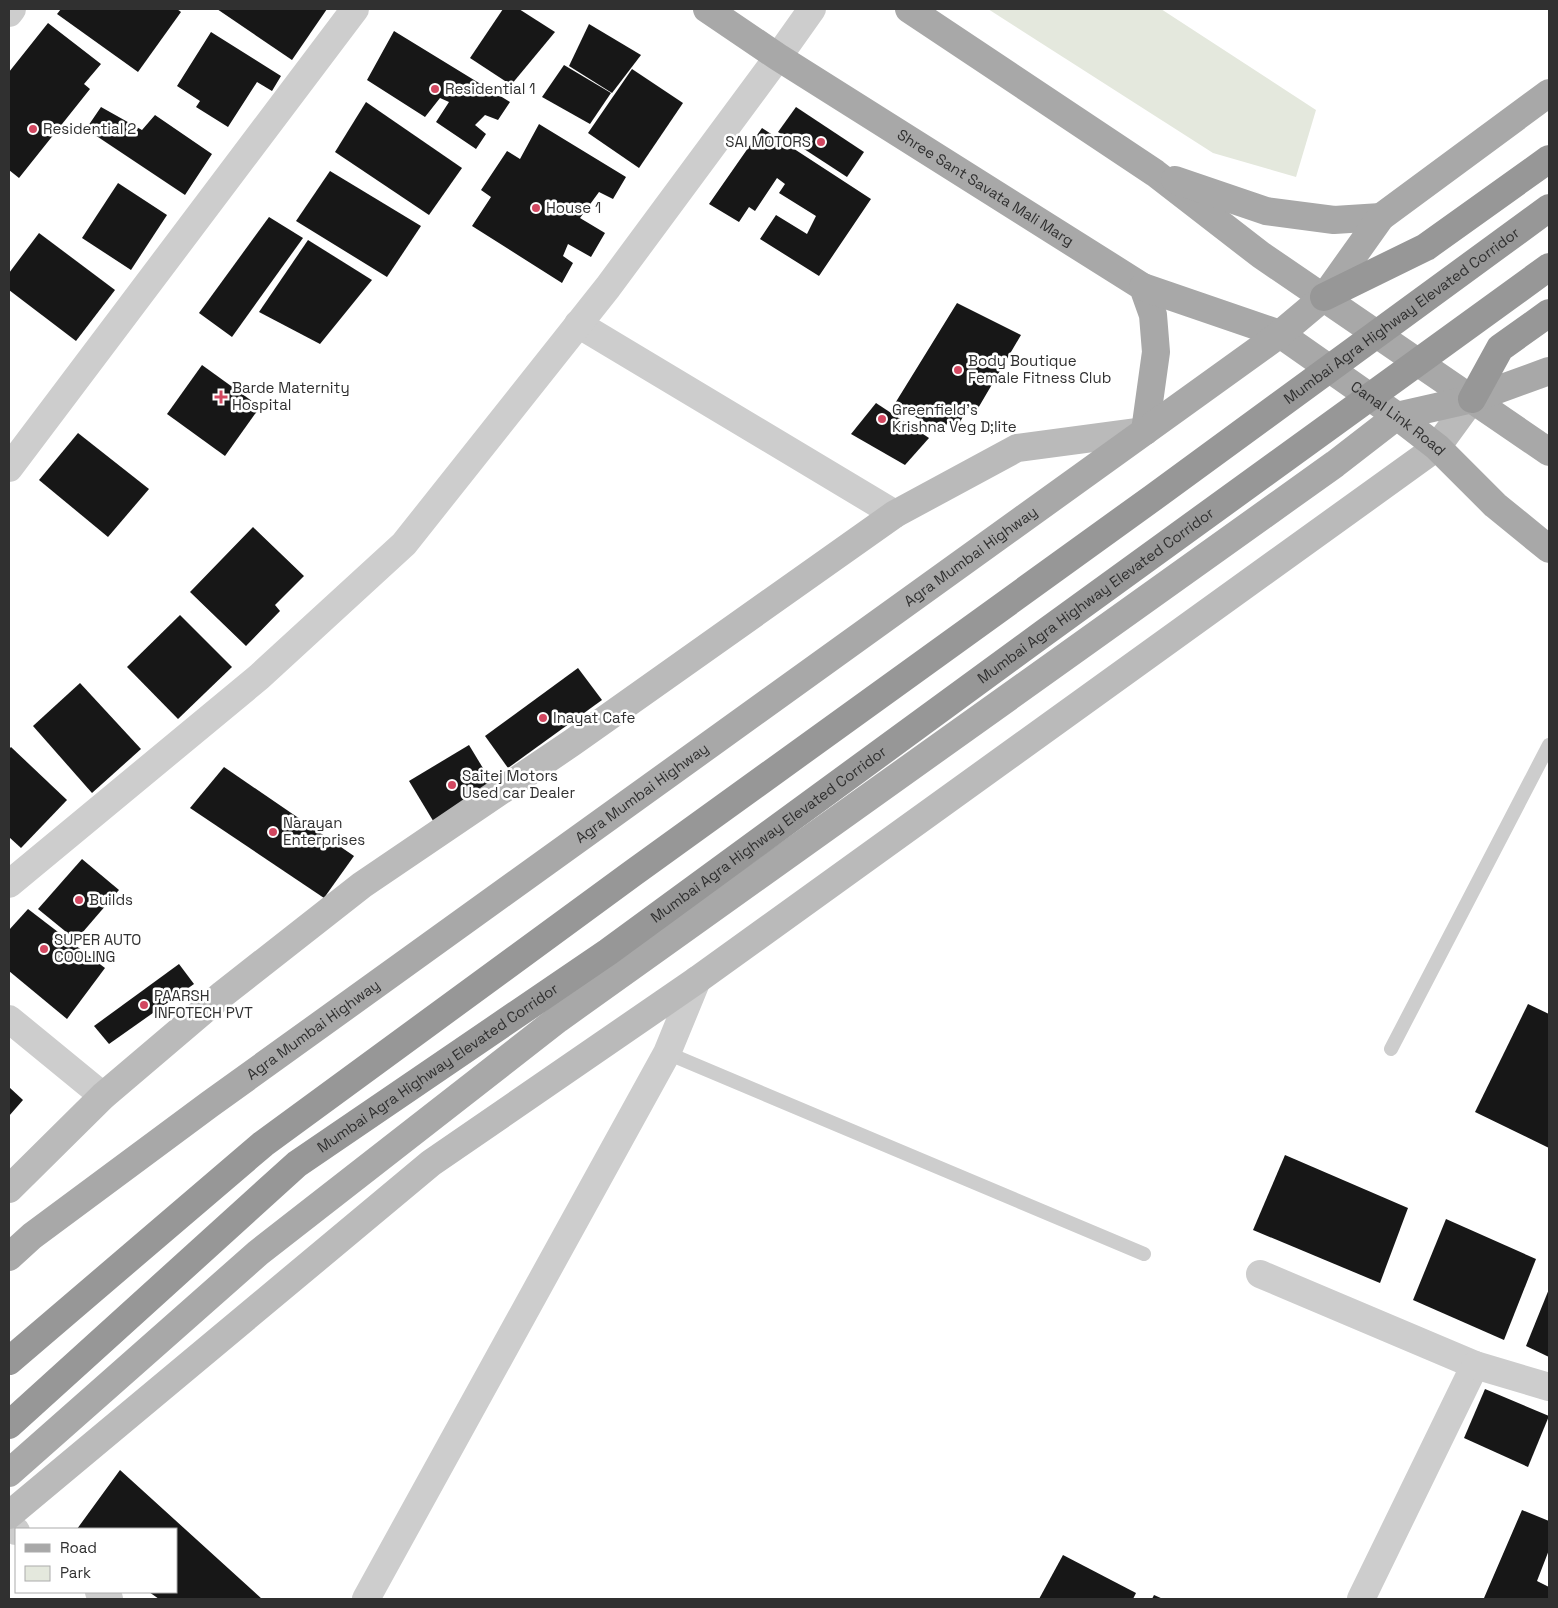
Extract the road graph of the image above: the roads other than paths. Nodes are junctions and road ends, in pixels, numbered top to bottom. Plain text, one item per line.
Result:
1 (12, 9) edge
2 (355, 9) edge
3 (707, 9) edge
4 (812, 9) edge
5 (908, 9) edge
6 (9, 13) edge
7 (778, 57) junction
8 (1549, 93) edge
9 (1549, 159) edge
10 (1155, 173) junction
11 (1549, 208) edge
12 (1381, 218) junction
13 (1549, 267) edge
14 (1143, 287) junction
15 (1324, 298) junction
16 (1549, 313) edge
17 (578, 324) junction
18 (1280, 334) junction
19 (1549, 371) edge
20 (1472, 399) junction
21 (1397, 416) junction
22 (1145, 430) junction
23 (1437, 447) junction
24 (1549, 452) edge
25 (9, 468) edge
26 (895, 514) junction
27 (1549, 549) edge
28 (1549, 745) edge
29 (9, 884) edge
30 (697, 980) junction
31 (9, 1019) edge
32 (1391, 1049) dead end
33 (667, 1052) junction
34 (103, 1096) junction
35 (9, 1190) edge
36 (1144, 1254) dead end
37 (9, 1257) edge
38 (1260, 1274) dead end
39 (9, 1361) edge
40 (1475, 1365) junction
41 (1549, 1387) edge
42 (9, 1425) edge
43 (9, 1473) edge
44 (9, 1515) edge
45 (366, 1599) edge
46 (1361, 1599) edge

1 - 6 street
2 - 25 street
3 - 7 main road, Shree Sant Savata Mali Marg
4 - 7 street
5 - 10 main road
7 - 14 main road, Shree Sant Savata Mali Marg
7 - 17 street
8 - 12 main road, Agra Mumbai Highway
9 - 15 highway
10 - 12 main road
10 - 15 main road
11 - 39 highway, Mumbai Agra Highway Elevated Corridor, bridge
12 - 15 main road, Agra Mumbai Highway
13 - 42 highway, Mumbai Agra Highway Elevated Corridor, bridge
14 - 18 main road, Canal Link Road
14 - 22 main road
15 - 18 main road, Agra Mumbai Highway
15 - 20 main road
16 - 20 highway
17 - 26 street
17 - 29 street
18 - 21 main road, Canal Link Road
18 - 22 main road, Agra Mumbai Highway
19 - 20 main road
20 - 21 main road
20 - 23 street
20 - 24 main road
21 - 23 main road, Canal Link Road
21 - 43 main road
22 - 26 street
22 - 37 main road, Agra Mumbai Highway
23 - 27 main road, Canal Link Road
23 - 30 street
26 - 34 street
28 - 32 lane
30 - 33 street
30 - 44 street
31 - 34 street
33 - 36 lane
33 - 45 street
34 - 35 street
38 - 40 street
40 - 41 street
40 - 46 street

